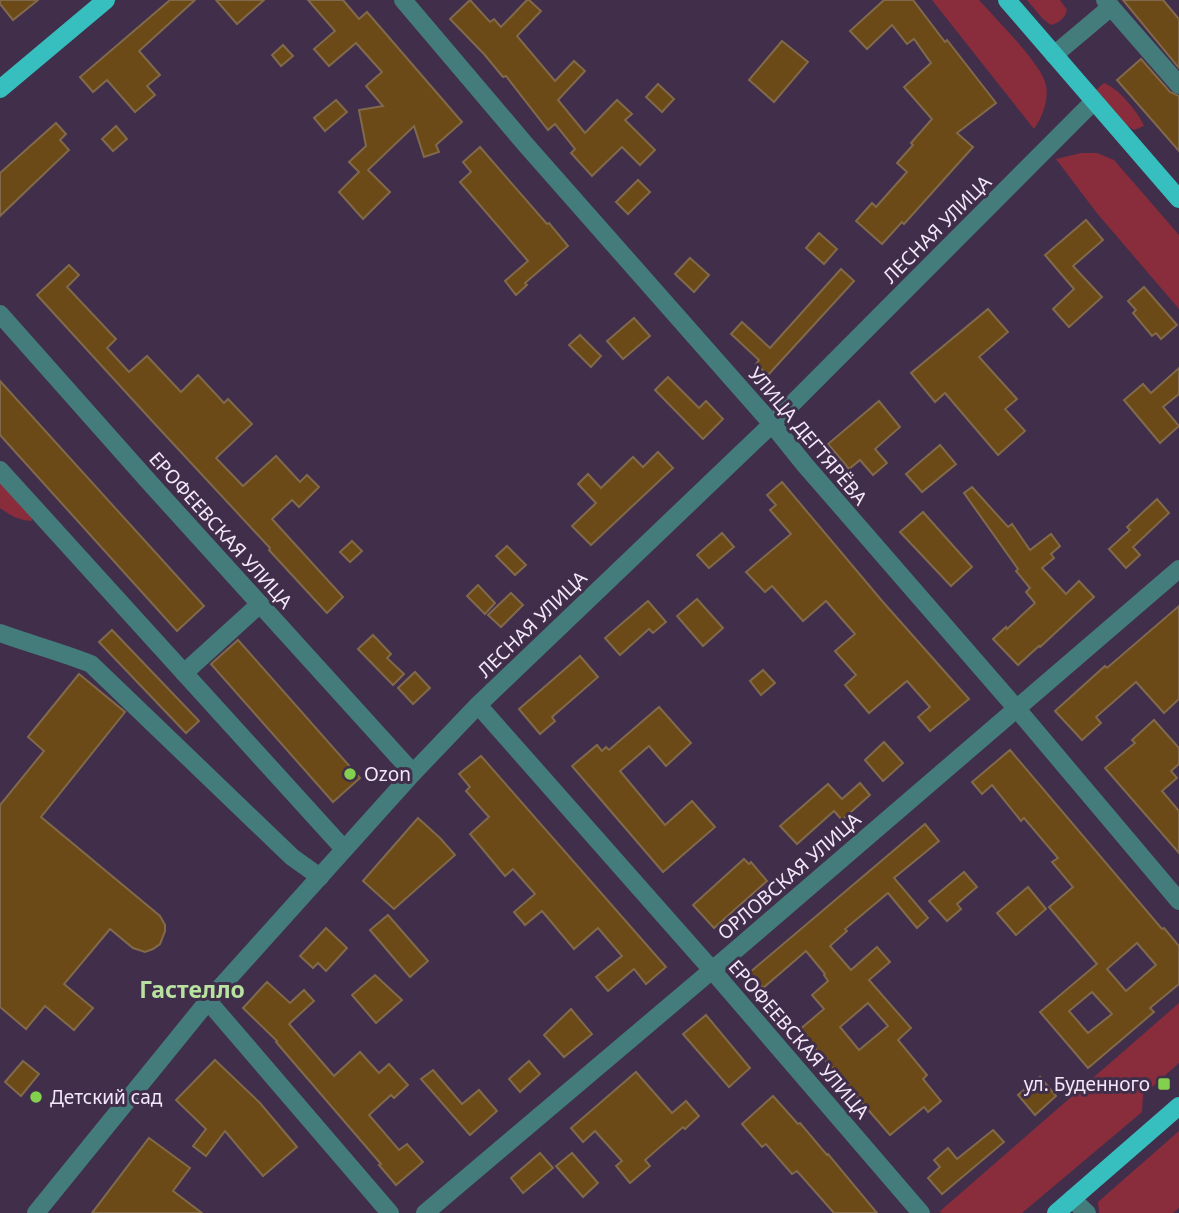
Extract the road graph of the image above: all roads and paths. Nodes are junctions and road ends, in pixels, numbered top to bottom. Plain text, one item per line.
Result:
1 (106, 0) edge
2 (403, 0) edge
3 (1007, 0) edge
4 (1108, 3) edge
5 (1054, 55) junction
6 (1179, 85) edge
7 (0, 89) edge
8 (1094, 101) junction
9 (1179, 199) edge
10 (0, 314) edge
11 (772, 424) junction
12 (0, 470) edge
13 (1179, 569) edge
14 (260, 604) junction
15 (0, 634) edge
16 (184, 673) junction
17 (478, 705) junction
18 (1017, 709) junction
19 (413, 773) junction
20 (344, 849) junction
21 (320, 877) junction
22 (1179, 901) edge
23 (712, 970) junction
24 (208, 1001) junction
25 (1179, 1106) edge
26 (1072, 1199) junction
27 (36, 1213) edge
28 (390, 1213) edge
29 (425, 1213) edge
30 (921, 1213) edge
31 (1056, 1213) edge
32 (1087, 1213) edge

1 - 7 main road
2 - 11 street, УЛИЦА ДЕГТЯРЁВА
3 - 5 main road
4 - 5 street
4 - 6 street
5 - 8 main road
8 - 9 main road
8 - 11 street, ЛЕСНАЯ УЛИЦА
10 - 14 street, ЕРОФЕЕВСКАЯ УЛИЦА
11 - 17 street, ЛЕСНАЯ УЛИЦА
11 - 18 street, УЛИЦА ДЕГТЯРЁВА
12 - 16 street
13 - 18 street, ОРЛОВСКАЯ УЛИЦА
14 - 16 street
14 - 19 street, ЕРОФЕЕВСКАЯ УЛИЦА
15 - 21 street
16 - 20 street
17 - 19 street, ЛЕСНАЯ УЛИЦА
17 - 23 street, ЕРОФЕЕВСКАЯ УЛИЦА
18 - 22 street, УЛИЦА ДЕГТЯРЁВА
18 - 23 street, ОРЛОВСКАЯ УЛИЦА
19 - 20 street, ЛЕСНАЯ УЛИЦА
20 - 21 street, ЛЕСНАЯ УЛИЦА
21 - 24 street, ЛЕСНАЯ УЛИЦА
23 - 29 street, ОРЛОВСКАЯ УЛИЦА
23 - 30 street, ЕРОФЕЕВСКАЯ УЛИЦА
24 - 27 street, ЛЕСНАЯ УЛИЦА
24 - 28 street
25 - 26 main road
26 - 31 main road
26 - 32 street

